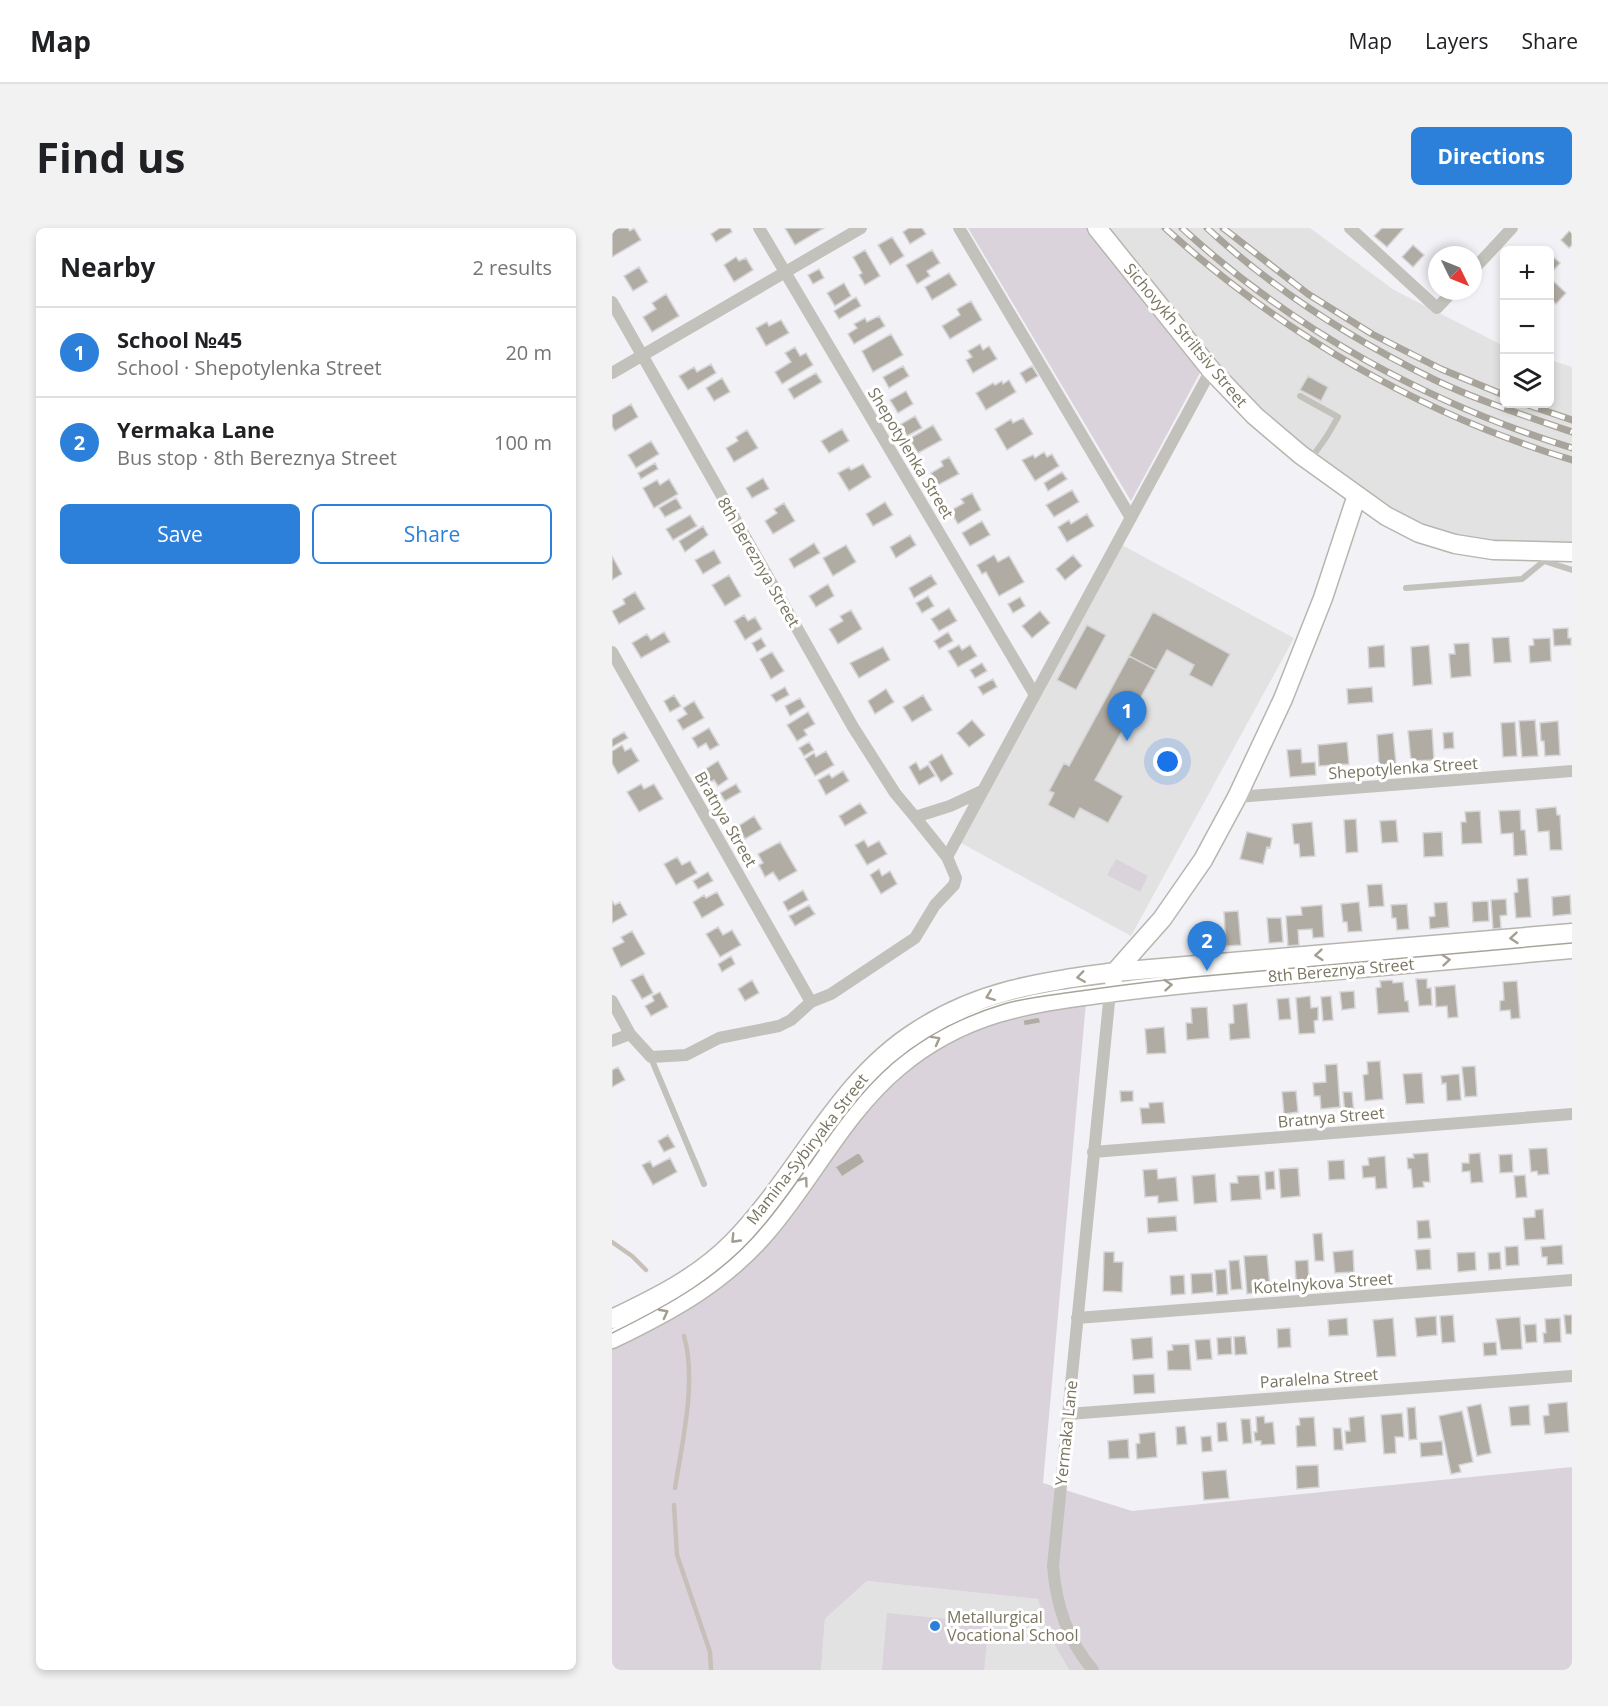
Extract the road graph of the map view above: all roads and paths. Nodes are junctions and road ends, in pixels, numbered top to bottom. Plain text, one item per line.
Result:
1 (759, 228) edge
2 (861, 228) edge
3 (959, 228) edge
4 (1097, 228) edge
5 (1350, 228) edge
6 (1512, 228) edge
7 (1482, 260) edge
8 (785, 272) junction
9 (1428, 300) edge
10 (1428, 300) edge
11 (1445, 300) edge
12 (612, 302) edge
13 (642, 356) junction
14 (1211, 370) junction
15 (612, 373) edge
16 (1300, 396) dead end
17 (1309, 461) junction
18 (1357, 495) junction
19 (1131, 518) junction
20 (1572, 552) edge
21 (1544, 556) junction
22 (1572, 570) edge
23 (1406, 588) dead end
24 (612, 652) edge
25 (1035, 695) junction
26 (1572, 771) edge
27 (982, 791) junction
28 (1237, 797) junction
29 (915, 817) junction
30 (947, 857) junction
31 (1572, 933) edge
32 (1572, 949) edge
33 (1115, 972) junction
34 (1110, 992) junction
35 (612, 1001) edge
36 (811, 1002) junction
37 (630, 1034) junction
38 (612, 1041) edge
39 (651, 1057) junction
40 (1572, 1114) edge
41 (1093, 1152) junction
42 (704, 1184) dead end
43 (1572, 1280) edge
44 (1077, 1318) junction
45 (612, 1319) edge
46 (612, 1339) edge
47 (1572, 1376) edge
48 (1068, 1414) junction
49 (1093, 1670) edge

1 - 8 street, Shepotylenka Street
2 - 8 street
3 - 19 street
4 - 14 main road, Sichovykh Striltsiv Street
5 - 9 street
6 - 7 street
8 - 13 street
8 - 25 street, Shepotylenka Street
10 - 11 street
12 - 13 street, 8th Bereznya Street
13 - 15 street
13 - 29 street, 8th Bereznya Street
14 - 17 main road, Sichovykh Striltsiv Street
14 - 19 street
16 - 17 lane
17 - 18 main road, Sichovykh Striltsiv Street
18 - 21 main road, Sichovykh Striltsiv Street
18 - 28 main road, Yermaka Lane
19 - 25 street
20 - 21 main road, Sichovykh Striltsiv Street
21 - 22 lane
21 - 23 lane
24 - 36 street, Bratnya Street
25 - 27 street
26 - 28 street, Shepotylenka Street
27 - 29 street
27 - 30 street
28 - 33 main road, Yermaka Lane
29 - 30 street, 8th Bereznya Street
30 - 36 street
31 -> 33 main road, 8th Bereznya Street
34 -> 32 main road, 8th Bereznya Street
33 - 34 main road, Yermaka Lane
33 -> 45 main road, Mamina-Sybiryaka Street
34 - 41 street, Yermaka Lane
46 -> 34 main road, Mamina-Sybiryaka Street
35 - 37 street
36 - 39 street
37 - 38 street
37 - 39 street
39 - 42 lane
40 - 41 street, Bratnya Street
41 - 44 street, Yermaka Lane
43 - 44 street, Kotelnykova Street
44 - 48 street, Yermaka Lane
47 - 48 street, Paralelna Street
48 - 49 street, Yermaka Lane

